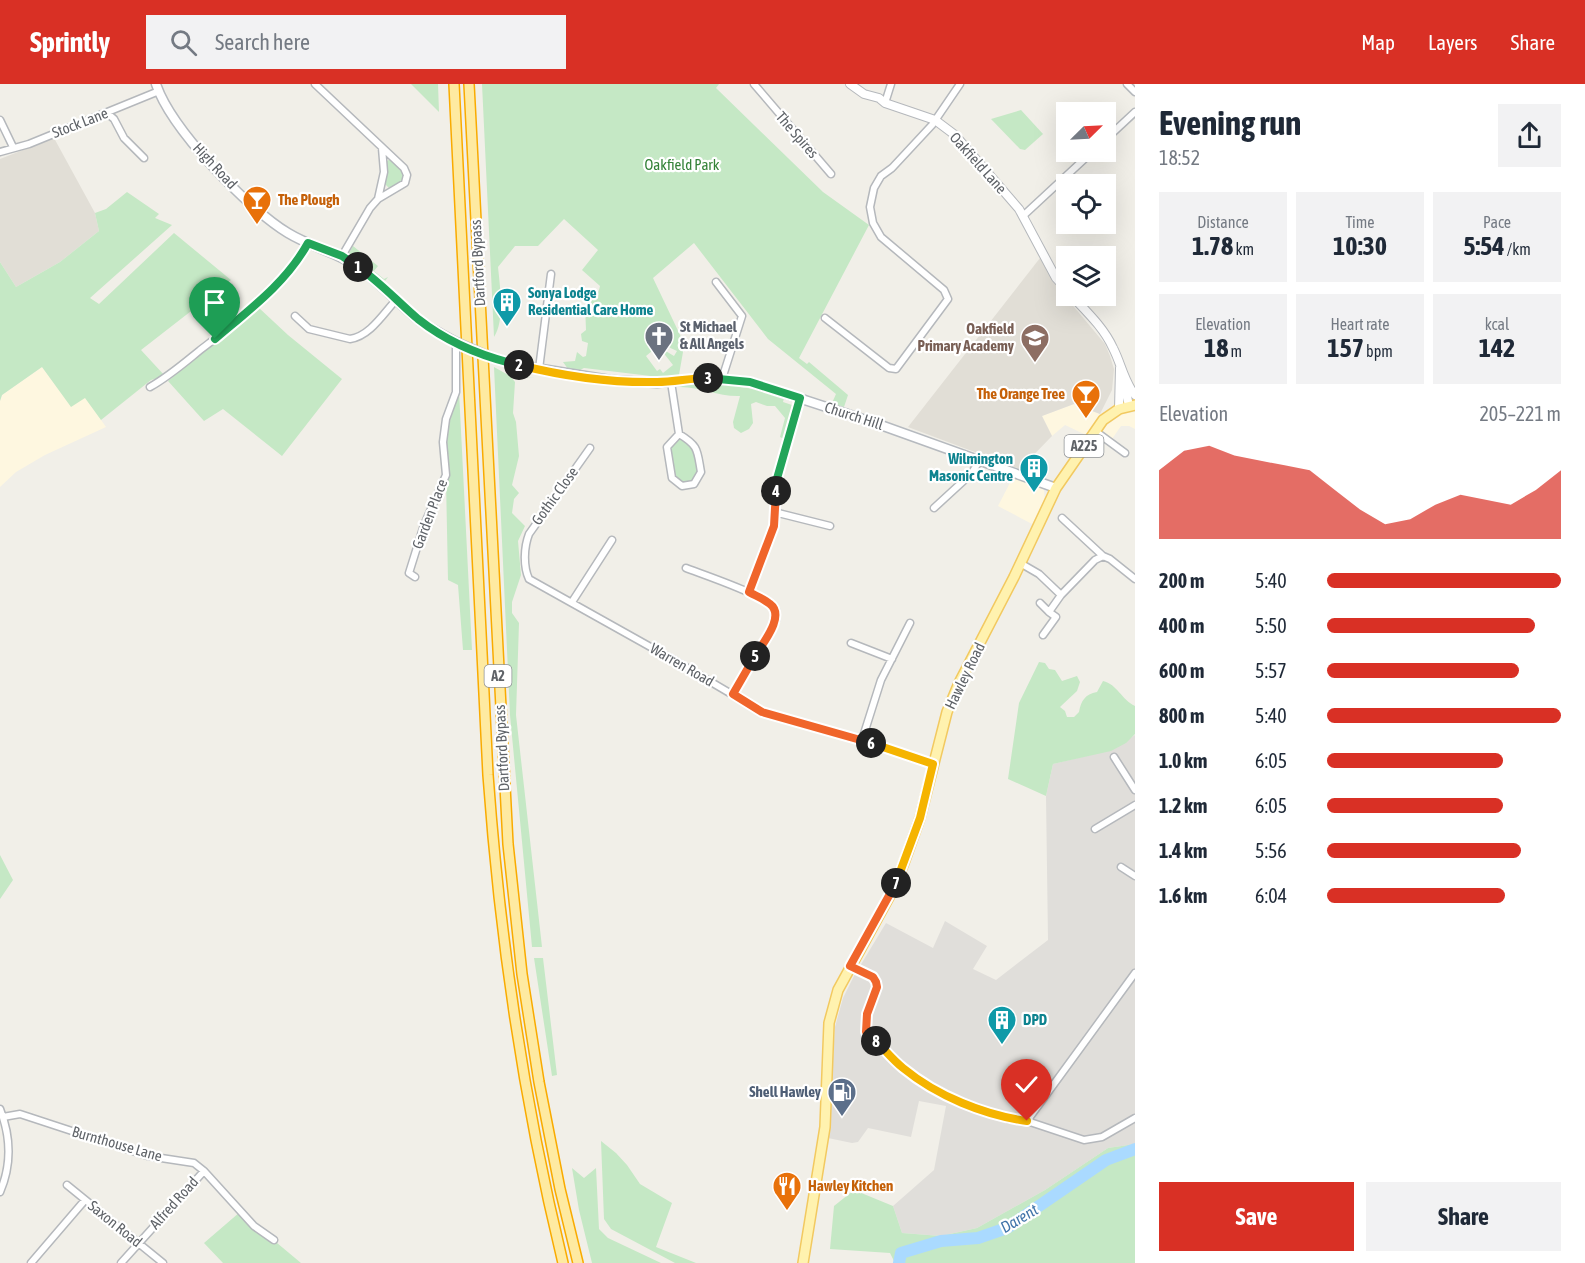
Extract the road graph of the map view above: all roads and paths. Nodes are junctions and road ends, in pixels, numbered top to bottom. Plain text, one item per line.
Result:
1 (315, 84) edge
2 (454, 84) edge
3 (469, 84) edge
4 (754, 84) edge
5 (763, 84) edge
6 (850, 84) edge
7 (891, 84) edge
8 (960, 84) edge
9 (1127, 84) edge
10 (158, 88) edge
11 (1135, 92) edge
12 (764, 96) junction
13 (885, 103) junction
14 (1135, 112) edge
15 (106, 113) junction
16 (0, 120) edge
17 (935, 120) junction
18 (1116, 130) edge
19 (13, 147) junction
20 (381, 148) junction
21 (0, 153) edge
22 (144, 158) dead end
23 (1082, 162) edge
24 (831, 174) dead end
25 (378, 199) junction
26 (1024, 215) junction
27 (308, 243) junction
28 (342, 256) junction
29 (551, 274) dead end
30 (1056, 278) edge
31 (716, 282) dead end
32 (396, 300) junction
33 (1081, 306) edge
34 (294, 316) dead end
35 (825, 318) dead end
36 (456, 342) junction
37 (1120, 363) junction
38 (539, 369) junction
39 (722, 379) junction
40 (671, 382) junction
41 (150, 387) dead end
42 (1135, 395) edge
43 (800, 398) junction
44 (1128, 406) edge
45 (1095, 431) junction
46 (679, 434) junction
47 (590, 448) dead end
48 (1125, 453) dead end
49 (980, 460) junction
50 (1056, 488) junction
51 (934, 508) dead end
52 (774, 512) junction
53 (1062, 518) dead end
54 (830, 526) dead end
55 (612, 540) dead end
56 (1103, 556) junction
57 (1020, 563) junction
58 (686, 568) dead end
59 (415, 577) dead end
60 (1135, 579) edge
61 (532, 581) joint
62 (749, 592) junction
63 (1061, 595) junction
64 (572, 602) junction
65 (1040, 603) dead end
66 (1049, 612) junction
67 (910, 623) dead end
68 (1043, 635) dead end
69 (851, 643) dead end
70 (892, 659) junction
71 (733, 694) junction
72 (862, 740) junction
73 (1114, 757) dead end
74 (933, 764) junction
75 (1135, 790) edge
76 (1135, 805) edge
77 (1095, 829) dead end
78 (1121, 867) dead end
79 (1135, 876) edge
80 (850, 966) junction
81 (1135, 973) edge
82 (0, 1109) edge
83 (3, 1117) junction
84 (1135, 1118) edge
85 (1027, 1121) junction
86 (204, 1171) junction
87 (67, 1185) dead end
88 (0, 1192) edge
89 (85, 1200) junction
90 (274, 1240) dead end
91 (138, 1243) junction
92 (31, 1263) edge
93 (121, 1263) edge
94 (163, 1263) edge
95 (563, 1263) edge
96 (578, 1263) edge
97 (803, 1263) edge

1 - 20 street
2 - 95 highway, Dartford Bypass / A2
3 - 96 highway, Dartford Bypass / A2
4 - 12 street, The Spires
5 - 12 street
6 - 13 street, Oakfield Lane
7 - 13 street
8 - 17 street
9 - 11 street
10 - 15 street, Stock Lane
10 - 27 main road, High Road
12 - 24 street, The Spires
13 - 17 street, Oakfield Lane
14 - 18 street
15 - 19 street, Stock Lane
15 - 22 street
16 - 19 street
17 - 26 street, Oakfield Lane
17 - 35 street
19 - 21 street, Stock Lane
20 - 25 street
20 - 25 street
23 - 26 street
25 - 28 street
26 - 30 street, Oakfield Lane
27 - 28 main road, High Road
27 - 41 street
28 - 32 main road, High Road
29 - 38 street
31 - 39 street
32 - 34 street
32 - 36 main road, High Road
33 - 37 street
36 - 38 main road, High Road, bridge
36 - 59 street, Garden Place
37 - 42 street
37 - 44 street
38 - 40 main road, Church Hill
39 - 40 main road, Church Hill
39 - 43 main road, Church Hill
40 - 46 street
43 - 49 main road, Church Hill
43 - 52 street
44 - 45 main road, Hawley Road / A225
45 - 48 street
45 - 50 main road, Hawley Road / A225
46 - 46 street
47 - 61 street, Gothic Close
49 - 50 main road, Church Hill
49 - 51 street
50 - 57 main road, Hawley Road / A225
52 - 54 street
52 - 62 street
53 - 56 street
55 - 64 street
56 - 60 street
56 - 63 street
57 - 63 street
57 - 74 main road, Hawley Road / A225
58 - 62 street
61 - 64 street, Warren Road
62 - 71 street
63 - 66 street
64 - 71 street, Warren Road
65 - 66 street
66 - 68 street
67 - 70 street
69 - 70 street
70 - 72 street
71 - 72 street, Warren Road
72 - 74 street, Warren Road
73 - 75 street
74 - 80 main road, Hawley Road / A225
76 - 77 street
78 - 79 street
80 - 85 street
80 - 97 main road, Hawley Road / A225
81 - 85 street
82 - 83 street
83 - 86 street, Burnthouse Lane
83 - 88 street
84 - 85 street
86 - 90 street, Burnthouse Lane
86 - 91 street, Alfred Road
87 - 89 street, Saxon Road
89 - 91 street, Saxon Road
89 - 92 street
91 - 93 street, Alfred Road
91 - 94 street, Saxon Road

